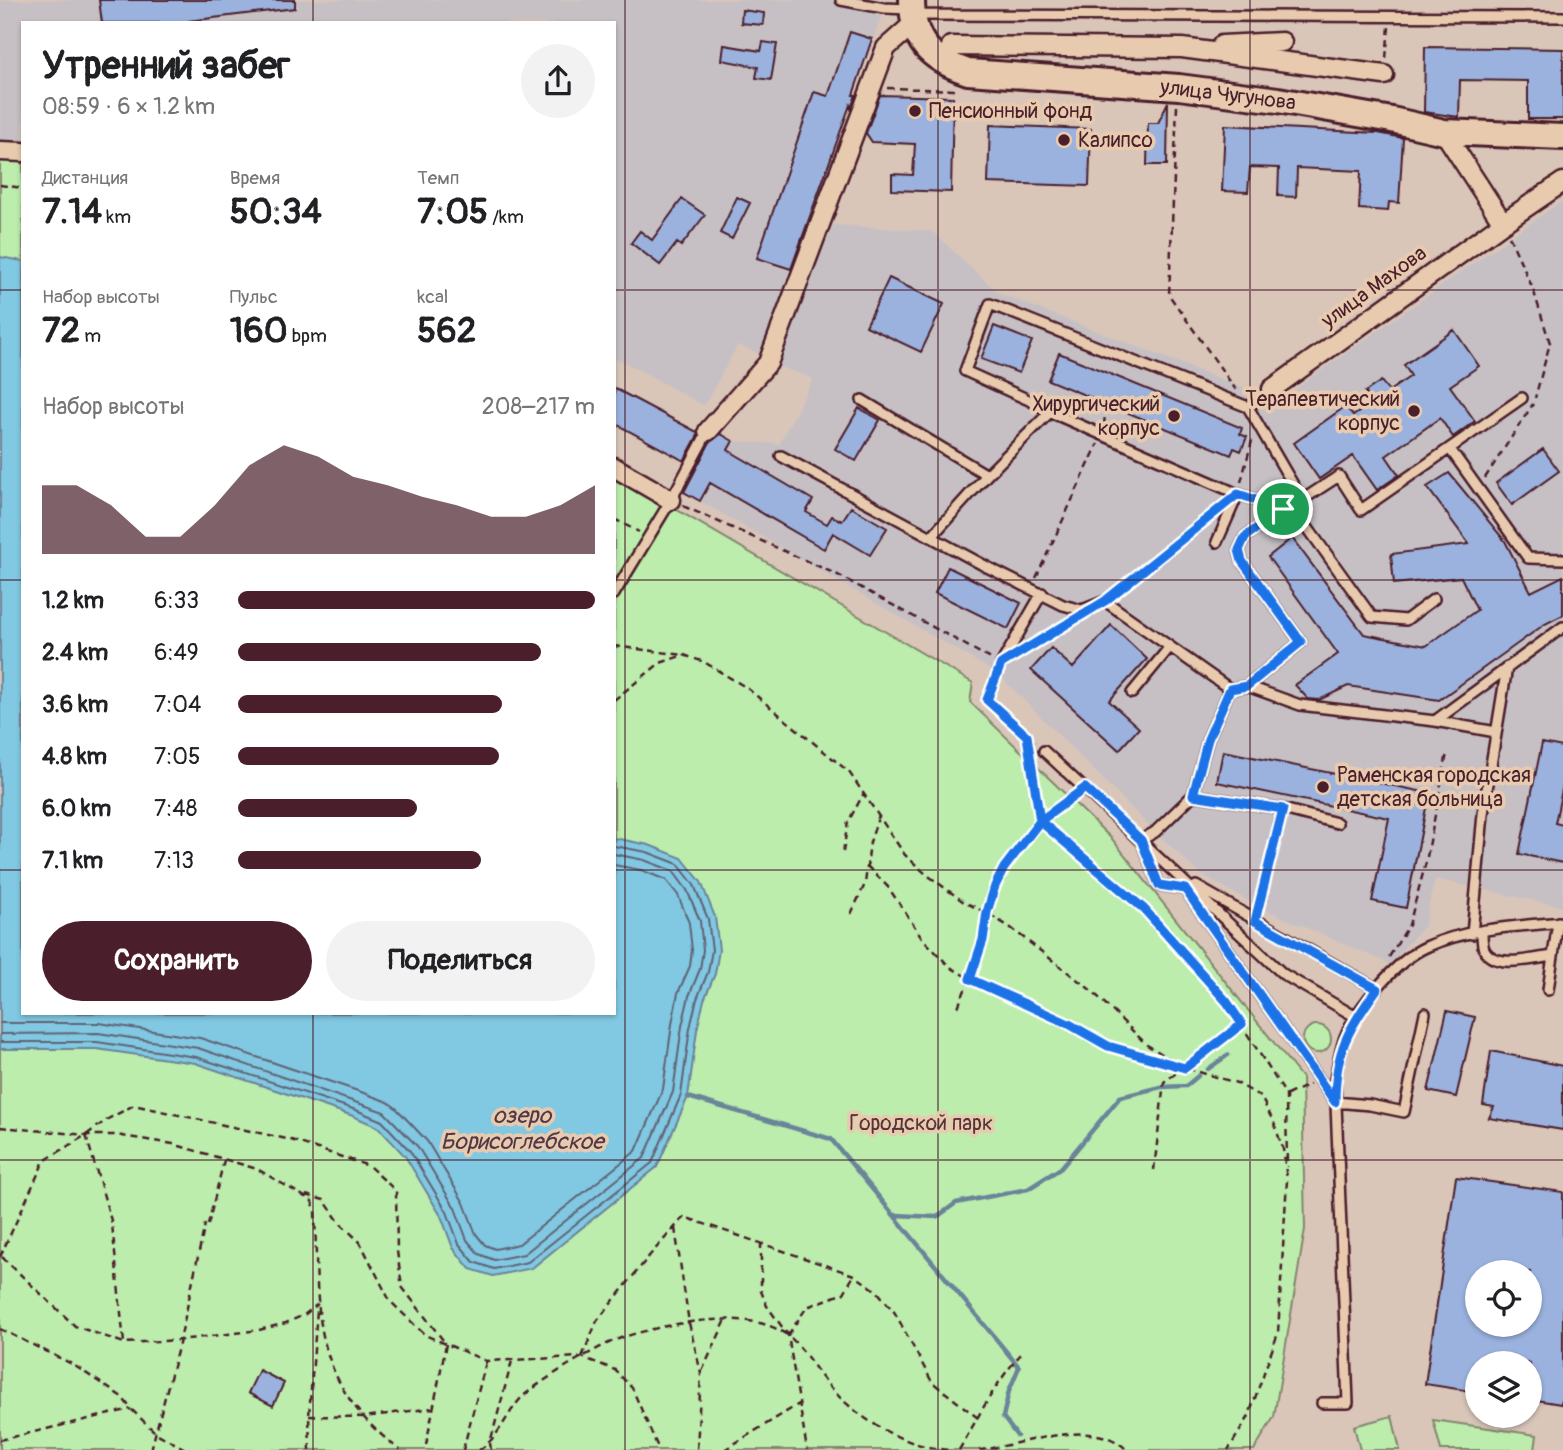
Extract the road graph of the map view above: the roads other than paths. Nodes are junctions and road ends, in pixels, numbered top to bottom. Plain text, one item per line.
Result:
1 (841, 0) edge
2 (858, 2) edge
3 (913, 12) edge
4 (1563, 17) edge
5 (1282, 42) dead end
6 (951, 46) dead end
7 (1182, 48) junction
8 (1384, 75) dead end
9 (1444, 132) junction
10 (1563, 137) edge
11 (0, 150) edge
12 (21, 152) edge
13 (1563, 181) edge
14 (1506, 228) junction
15 (1272, 388) joint
16 (1522, 398) dead end
17 (862, 400) dead end
18 (1248, 407) junction
19 (1050, 412) junction
20 (708, 431) joint
21 (1450, 449) junction
22 (780, 456) dead end
23 (616, 468) edge
24 (987, 475) junction
25 (1238, 494) junction
26 (671, 500) junction
27 (1302, 500) junction
28 (1288, 508) junction
29 (931, 537) junction
30 (1217, 542) dead end
31 (1563, 559) edge
32 (616, 591) edge
33 (1042, 593) junction
34 (1434, 598) dead end
35 (1563, 627) edge
36 (1169, 648) junction
37 (1001, 664) road end
38 (1507, 667) junction
39 (1247, 686) junction
40 (1230, 689) junction
41 (1132, 693) dead end
42 (1436, 721) junction
43 (1496, 732) junction
44 (1044, 751) road end
45 (1193, 795) junction
46 (1337, 823) dead end
47 (1141, 840) junction
48 (1183, 878) junction
49 (1561, 922) edge
50 (1477, 933) junction
51 (1559, 945) edge
52 (1553, 956) junction
53 (1376, 988) junction
54 (1548, 990) dead end
55 (1424, 1013) dead end
56 (1356, 1017) junction
57 (1335, 1102) junction
58 (1322, 1403) dead end

1 - 2 lane
2 - 3 lane
3 - 4 lane
3 - 9 main road, улица Чугунова
3 - 20 street
5 - 7 street
6 - 7 street
7 - 8 street
9 - 10 main road, улица Чугунова
9 - 14 street
11 - 12 street
13 - 14 street, улица Махова
14 - 15 street, улица Махова
15 - 18 lane
16 - 21 lane
17 - 24 lane
18 - 19 lane
18 - 27 lane
19 - 24 lane
19 - 25 lane
20 - 26 lane
21 - 27 lane
21 - 31 lane
22 - 29 lane
23 - 26 street
24 - 29 lane
25 - 28 lane
25 - 30 lane
26 - 32 lane
27 - 28 lane
28 - 34 lane
28 - 39 lane
29 - 33 lane
33 - 36 lane
33 - 37 lane
35 - 38 lane
36 - 40 lane
36 - 41 lane
38 - 42 lane
38 - 43 lane
39 - 40 lane
39 - 42 lane
40 - 45 lane
42 - 43 lane
43 - 50 lane
44 - 47 lane
45 - 46 lane
45 - 47 lane
47 - 48 lane
47 - 57 lane
48 - 53 lane
48 - 56 lane
49 - 50 lane
49 - 51 lane
50 - 52 lane
50 - 53 lane
51 - 52 lane
52 - 54 lane
53 - 56 lane
55 - 57 lane
56 - 57 lane
57 - 58 lane

